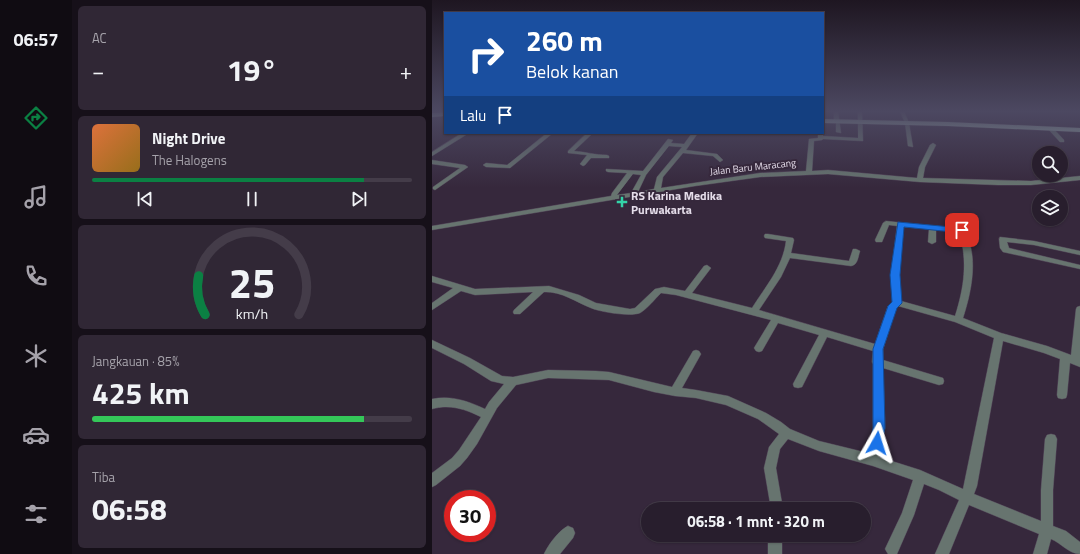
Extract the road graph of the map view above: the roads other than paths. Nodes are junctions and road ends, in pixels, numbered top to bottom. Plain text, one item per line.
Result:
1 (460, 137) edge
2 (545, 137) edge
3 (586, 137) edge
4 (692, 137) edge
5 (821, 137) edge
6 (836, 137) edge
7 (861, 137) edge
8 (909, 137) edge
9 (1058, 137) edge
10 (1062, 141) dead end
11 (933, 145) dead end
12 (686, 146) junction
13 (911, 146) dead end
14 (682, 151) junction
15 (432, 154) edge
16 (589, 156) junction
17 (607, 157) dead end
18 (720, 160) dead end
19 (432, 162) edge
20 (583, 164) dead end
21 (486, 165) dead end
22 (608, 170) dead end
23 (631, 172) junction
24 (808, 172) junction
25 (644, 173) junction
26 (1080, 178) edge
27 (920, 180) junction
28 (435, 188) dead end
29 (657, 190) junction
30 (634, 194) junction
31 (614, 198) junction
32 (901, 224) junction
33 (932, 227) junction
34 (432, 228) edge
35 (768, 236) dead end
36 (879, 240) dead end
37 (932, 242) dead end
38 (856, 251) dead end
39 (1080, 253) edge
40 (787, 255) junction
41 (1080, 267) edge
42 (707, 268) dead end
43 (432, 278) edge
44 (460, 287) junction
45 (542, 289) junction
46 (687, 294) junction
47 (897, 303) junction
48 (432, 307) edge
49 (1080, 309) edge
50 (517, 312) dead end
51 (754, 312) junction
52 (776, 319) junction
53 (958, 320) junction
54 (824, 333) junction
55 (999, 336) junction
56 (432, 344) edge
57 (759, 348) dead end
58 (878, 349) junction
59 (696, 354) dead end
60 (1073, 361) edge
61 (877, 362) junction
62 (939, 381) dead end
63 (513, 382) junction
64 (798, 384) dead end
65 (675, 392) junction
66 (1062, 395) dead end
67 (432, 404) edge
68 (488, 415) junction
69 (786, 433) junction
70 (1052, 439) dead end
71 (873, 460) junction
72 (920, 476) junction
73 (432, 481) edge
74 (966, 497) junction
75 (776, 502) edge
76 (1047, 530) junction
77 (568, 533) dead end
78 (775, 542) edge
79 (892, 549) dead end
80 (1080, 550) edge
81 (550, 554) edge
82 (775, 554) edge
83 (942, 554) edge
84 (1040, 554) edge

1 - 15 street
2 - 21 street
3 - 16 street
4 - 12 street
5 - 24 street
6 - 7 street
8 - 13 street
9 - 10 street
11 - 27 street
12 - 14 street
12 - 25 street
14 - 18 street
14 - 29 street
16 - 17 street
16 - 20 street
19 - 28 street
22 - 23 street
23 - 25 street
23 - 31 street
24 - 27 street, Jalan Baru Maracang
24 - 29 street, Jalan Baru Maracang
25 - 30 street
26 - 27 street, Jalan Baru Maracang
29 - 30 street, Jalan Baru Maracang
30 - 31 street, Jalan Baru Maracang
31 - 34 street, Jalan Baru Maracang
32 - 33 street
32 - 36 street
32 - 47 street
33 - 37 street
33 - 53 street
35 - 40 street
38 - 40 street
39 - 41 street
40 - 51 street
42 - 46 street
43 - 44 street
44 - 45 street
44 - 48 street
45 - 46 street
45 - 50 street
46 - 51 street
47 - 53 street
47 - 58 street
49 - 60 street
51 - 52 street
52 - 54 street
52 - 57 street
53 - 55 street
54 - 58 street
54 - 64 street
55 - 60 street
55 - 74 street
56 - 63 street
58 - 61 street
59 - 65 street
60 - 66 street
61 - 62 street
61 - 71 street
63 - 65 street
63 - 68 street
65 - 69 street
67 - 68 street
68 - 73 street
69 - 71 street
69 - 75 street
70 - 76 street
71 - 72 street
72 - 74 street
72 - 79 street
74 - 76 street
74 - 83 street
76 - 80 street
76 - 84 street
77 - 81 street
78 - 82 street

